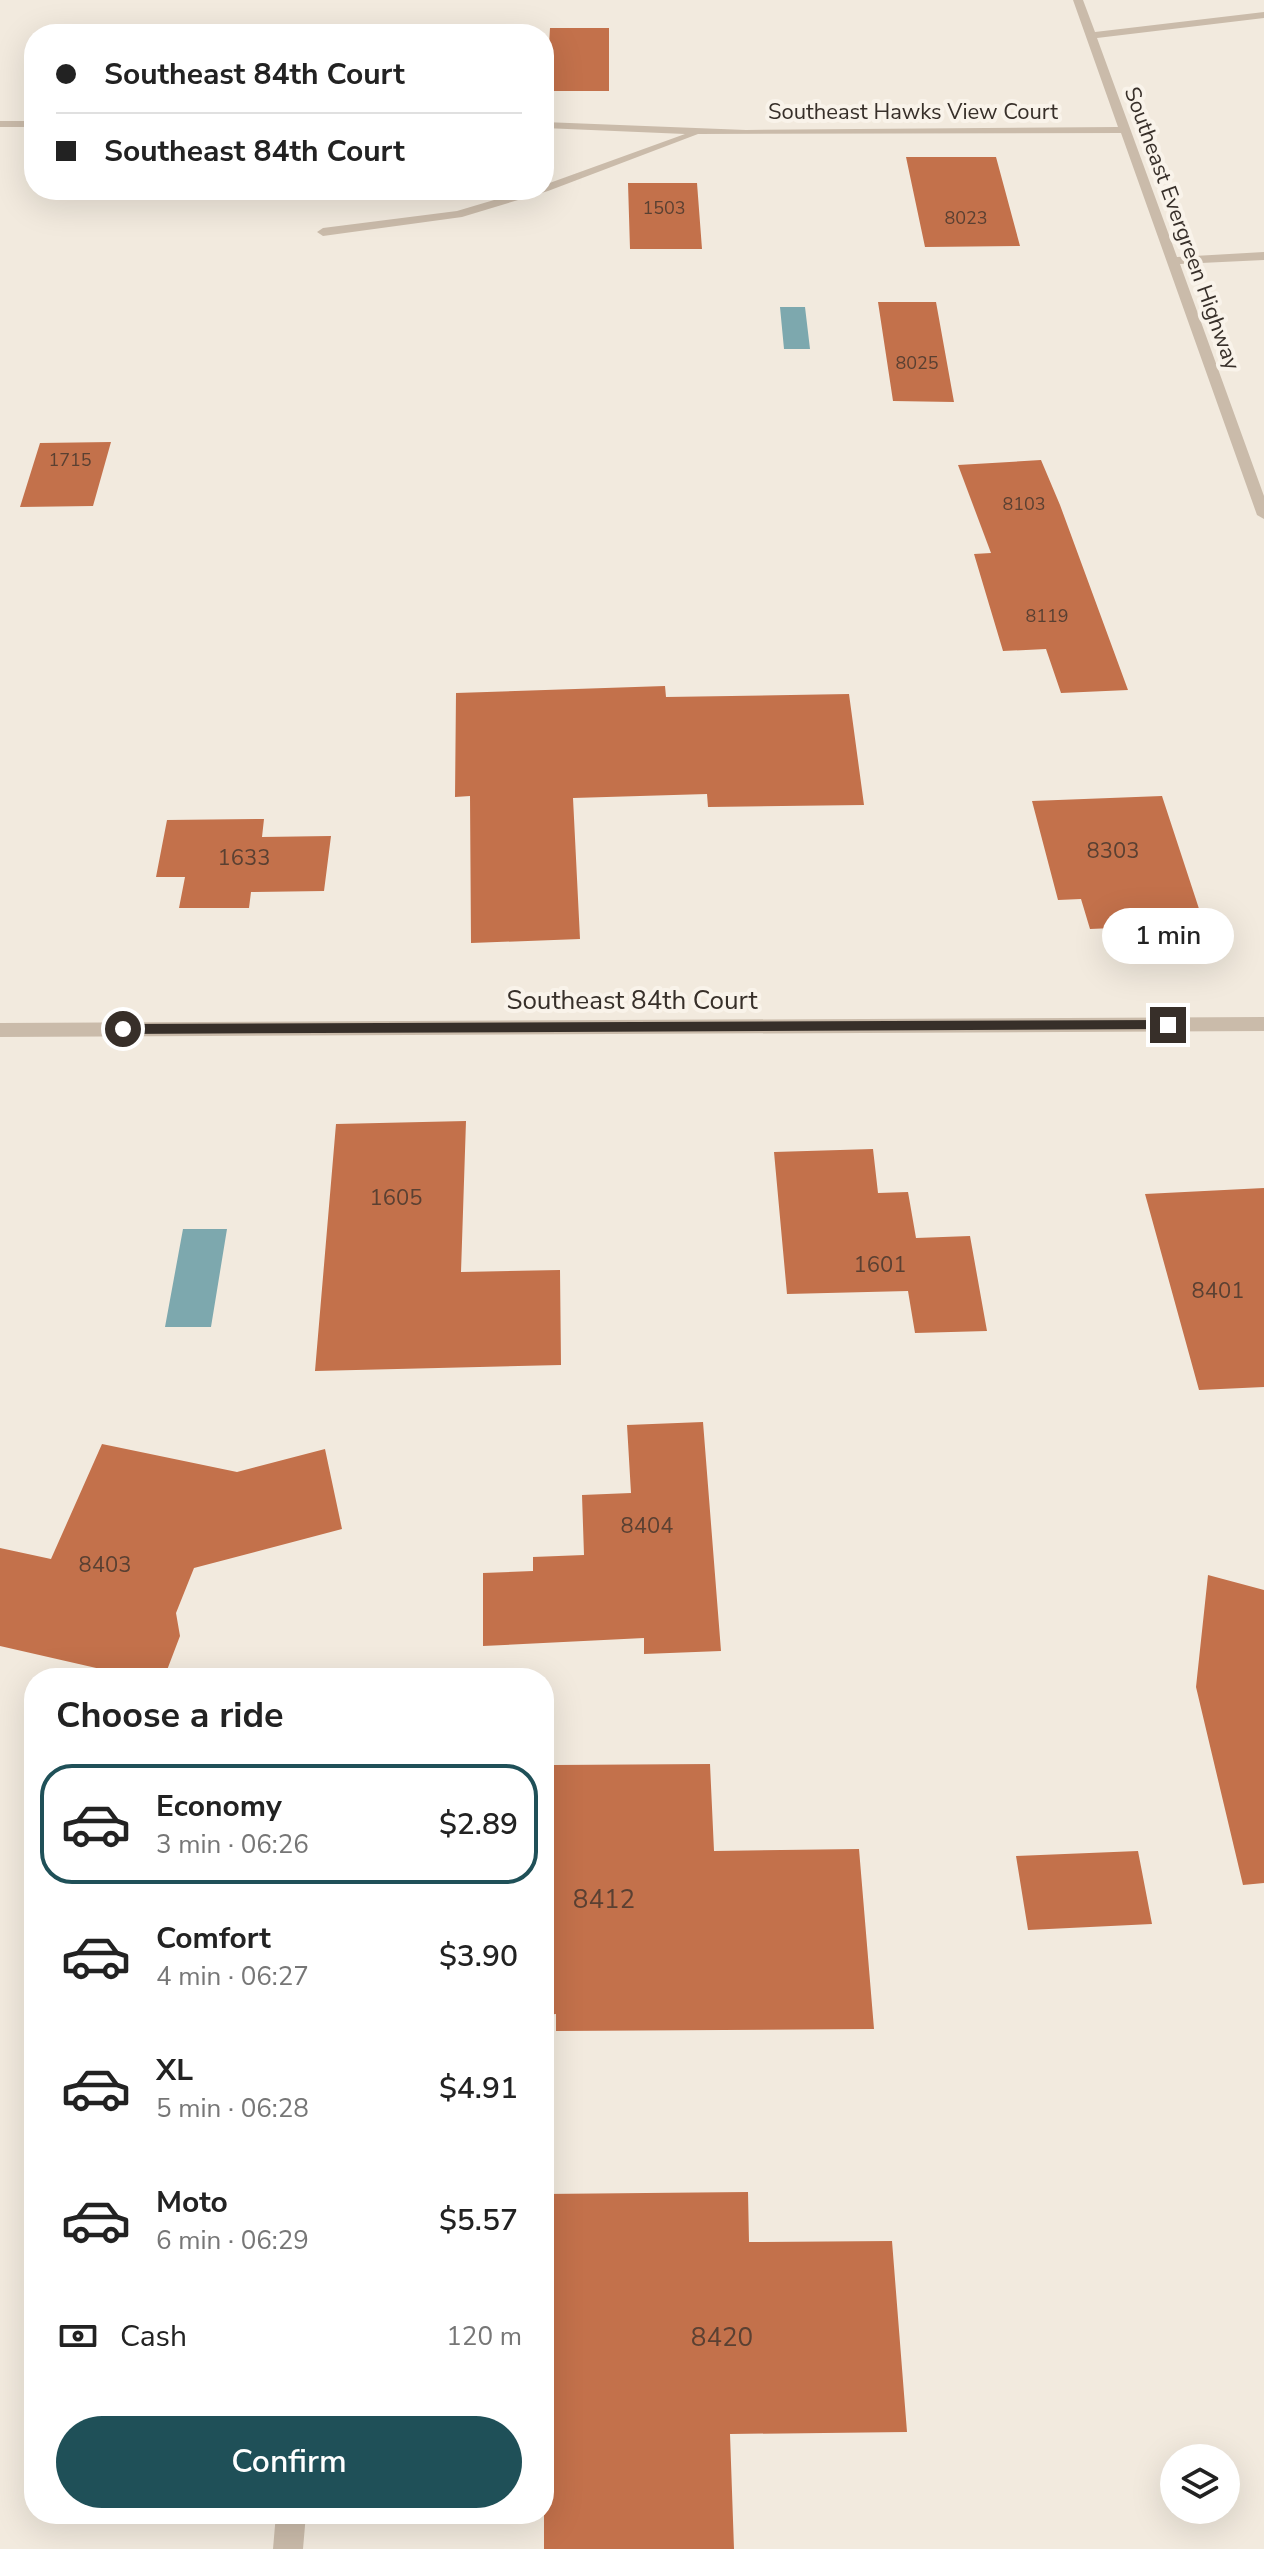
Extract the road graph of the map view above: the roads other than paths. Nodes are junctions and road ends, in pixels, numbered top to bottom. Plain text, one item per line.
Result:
1 (1078, 0) edge
2 (1264, 15) edge
3 (1090, 36) junction
4 (0, 124) edge
5 (24, 124) edge
6 (554, 125) edge
7 (1123, 130) junction
8 (704, 131) junction
9 (554, 186) edge
10 (507, 200) edge
11 (323, 232) dead end
12 (1264, 256) edge
13 (1171, 261) junction
14 (1264, 515) edge
15 (1264, 1024) edge
16 (0, 1030) edge
17 (290, 2524) edge
18 (288, 2549) edge

1 - 3 street, Southeast Evergreen Highway
2 - 3 street
3 - 7 street, Southeast Evergreen Highway
4 - 5 street
6 - 8 street, Southeast Hawks View Court
7 - 8 street, Southeast Hawks View Court
7 - 13 street, Southeast Evergreen Highway
8 - 9 street, Southeast Hawks View Court
10 - 11 street, Southeast Hawks View Court
12 - 13 street
13 - 14 street, Southeast Evergreen Highway
15 - 16 street, Southeast 84th Court
17 - 18 street

